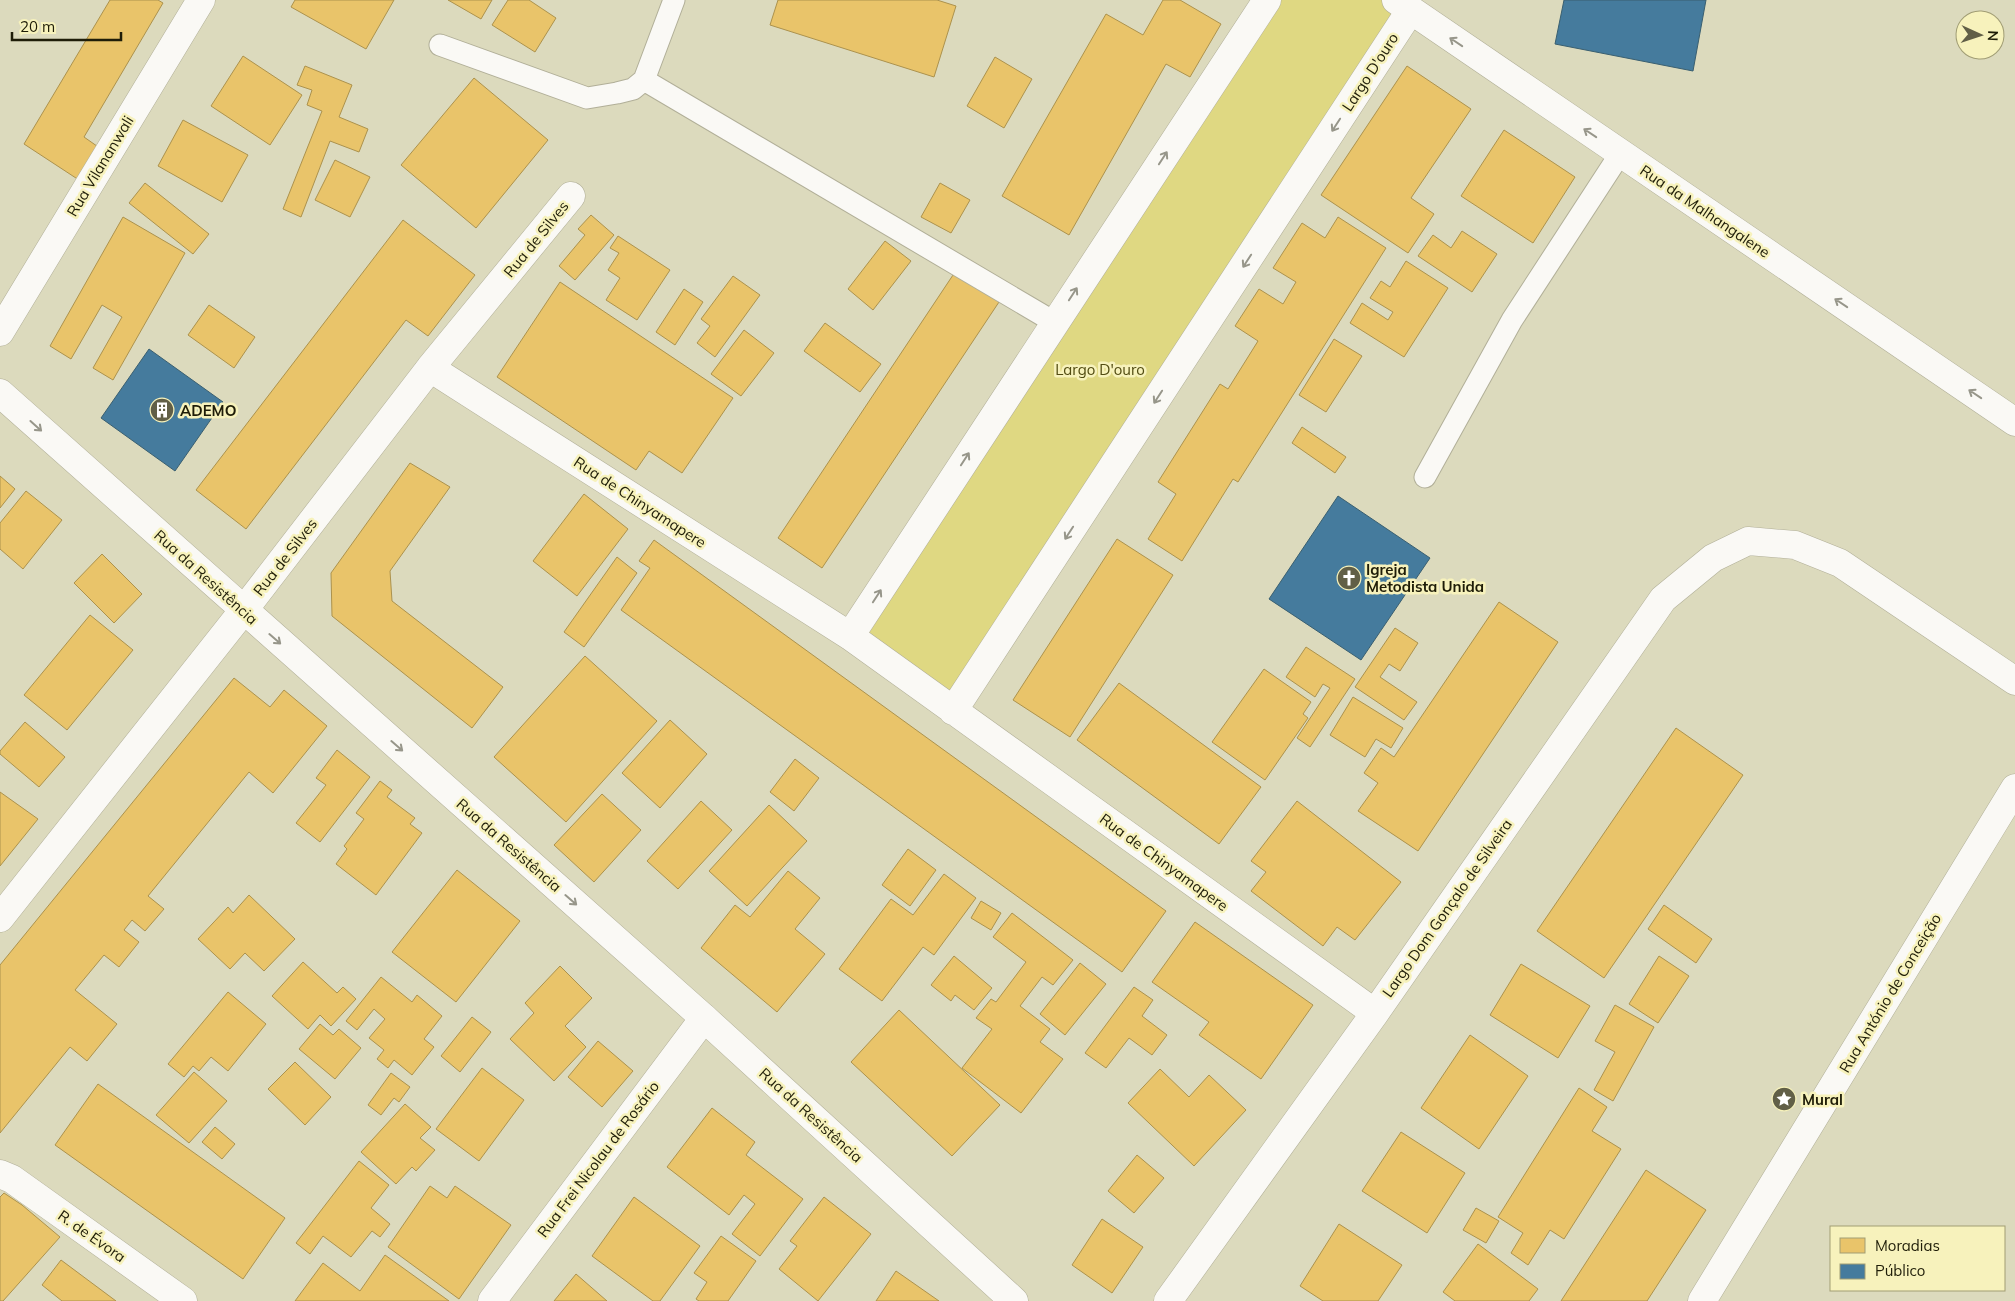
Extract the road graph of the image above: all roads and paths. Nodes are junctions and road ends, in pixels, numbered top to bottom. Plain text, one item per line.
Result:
1 (201, 0) edge
2 (674, 0) edge
3 (1267, 0) edge
4 (1403, 5) edge
5 (440, 45) dead end
6 (644, 80) junction
7 (1620, 154) junction
8 (571, 196) dead end
9 (1054, 322) junction
10 (0, 332) edge
11 (430, 368) junction
12 (0, 393) edge
13 (2015, 422) edge
14 (1425, 477) dead end
15 (244, 611) junction
16 (850, 636) junction
17 (2015, 681) edge
18 (953, 711) junction
19 (2015, 788) edge
20 (0, 918) edge
21 (1375, 1012) junction
22 (704, 1018) junction
23 (0, 1174) edge
24 (183, 1301) edge
25 (492, 1301) edge
26 (1014, 1301) edge
27 (1168, 1301) edge
28 (1702, 1301) edge

1 - 10 street, Rua Vilananwali
2 - 6 lane
9 -> 3 street
7 -> 4 street, Rua da Malhangalene
4 -> 18 street, Largo D'ouro
5 - 6 lane
6 - 9 lane
13 -> 7 street, Rua da Malhangalene
7 - 14 lane
8 - 11 street, Rua de Silves
16 -> 9 street
11 - 15 street, Rua de Silves
11 - 16 street, Rua de Chinyamapere
12 -> 15 street, Rua da Resistência
15 - 20 street, Rua de Silves
15 -> 22 street, Rua da Resistência
16 - 18 street, Rua de Chinyamapere
17 - 21 street, Largo Dom Gonçalo de Silveira
18 - 21 street, Rua de Chinyamapere
19 - 28 street, Rua António de Conceição
21 - 27 street, Largo Dom Gonçalo de Silveira
22 - 25 street, Rua Frei Nicolau de Rosário
22 - 26 street, Rua da Resistência
23 - 24 street, R. de Évora

